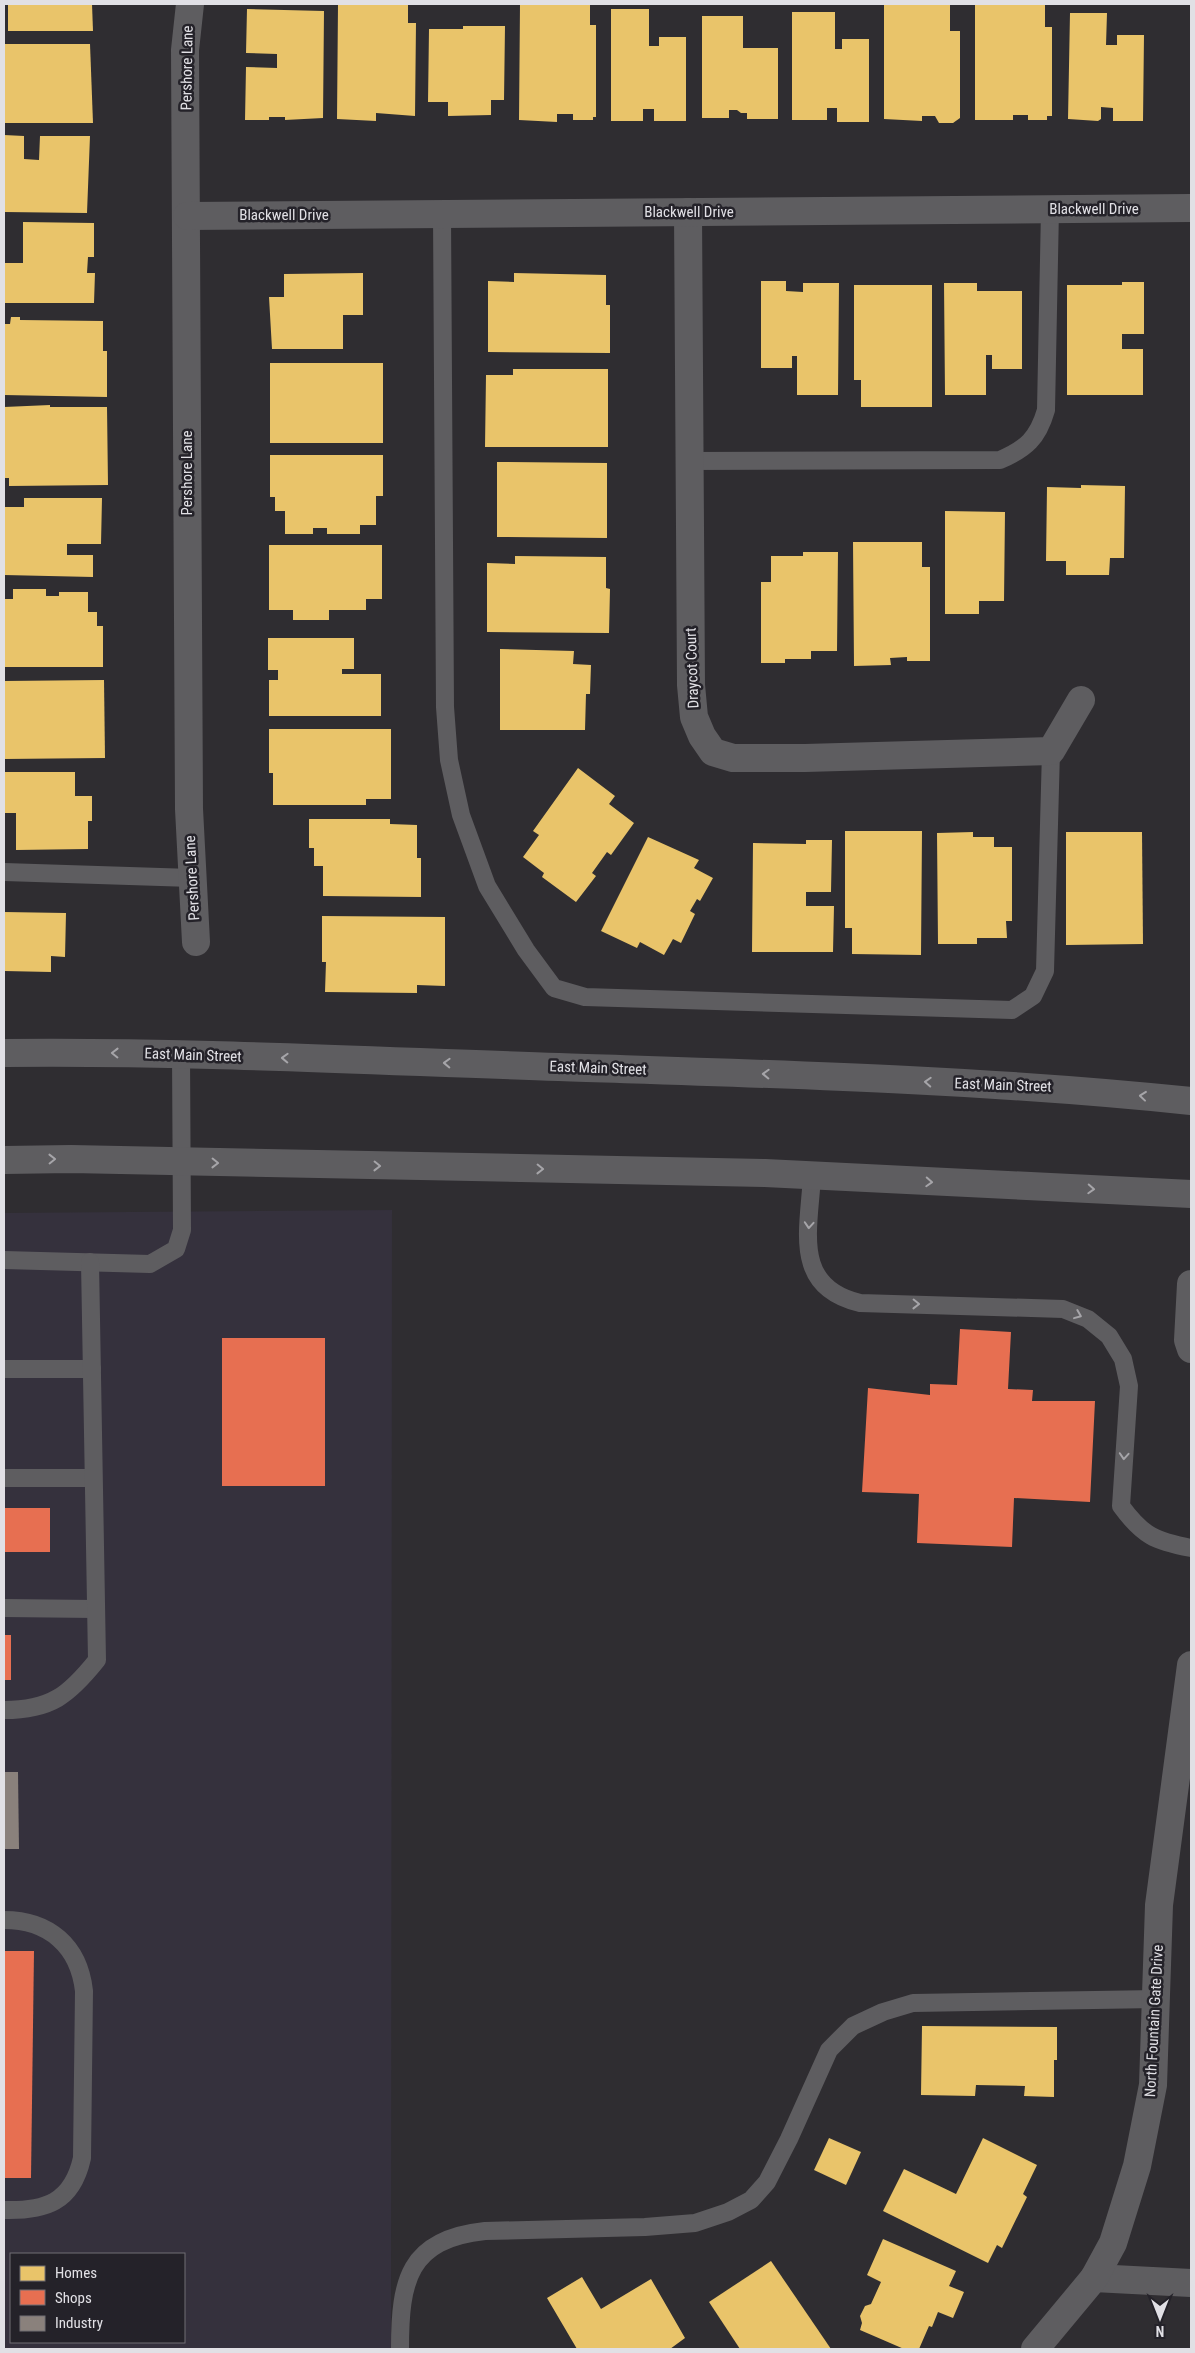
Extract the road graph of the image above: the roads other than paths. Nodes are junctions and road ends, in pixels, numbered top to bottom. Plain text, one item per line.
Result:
1 (190, 4) edge
2 (1191, 208) edge
3 (1050, 209) junction
4 (688, 212) junction
5 (442, 214) junction
6 (187, 216) junction
7 (689, 461) junction
8 (1081, 700) dead end
9 (1051, 750) junction
10 (4, 872) edge
11 (192, 878) junction
12 (196, 942) dead end
13 (4, 1053) edge
14 (181, 1054) junction
15 (1191, 1101) edge
16 (4, 1160) edge
17 (181, 1162) junction
18 (812, 1176) junction
19 (1191, 1194) edge
20 (4, 1260) edge
21 (90, 1262) junction
22 (1191, 1284) edge
23 (1191, 1349) edge
24 (4, 1369) edge
25 (92, 1369) junction
26 (4, 1478) edge
27 (93, 1478) junction
28 (1191, 1548) edge
29 (4, 1608) edge
30 (95, 1609) junction
31 (1191, 1665) edge
32 (4, 1710) edge
33 (4, 1920) edge
34 (1157, 1999) junction
35 (4, 2210) edge
36 (1094, 2278) junction
37 (1191, 2283) edge
38 (400, 2349) edge
39 (1035, 2349) edge

1 - 6 street, Pershore Lane
2 - 3 street, Blackwell Drive
3 - 4 street, Blackwell Drive
3 - 7 lane
4 - 5 street, Blackwell Drive
4 - 7 street, Draycot Court
5 - 6 street, Blackwell Drive
5 - 9 lane
6 - 11 street, Pershore Lane
7 - 9 street, Draycot Court
8 - 9 street
10 - 11 lane
11 - 12 street, Pershore Lane
14 -> 13 street, East Main Street
15 -> 14 street, East Main Street
14 - 17 lane
16 -> 17 street
17 -> 18 street
17 - 21 lane
18 -> 19 street
18 -> 28 lane
20 - 21 lane
21 - 25 lane
22 - 23 street
24 - 25 lane
25 - 27 lane
26 - 27 lane
27 - 30 lane
29 - 30 lane
30 - 32 lane
31 - 34 street, North Fountain Gate Drive
33 - 35 lane
34 - 36 street, North Fountain Gate Drive
34 - 38 lane
36 - 37 street
36 - 39 street, North Fountain Gate Drive

